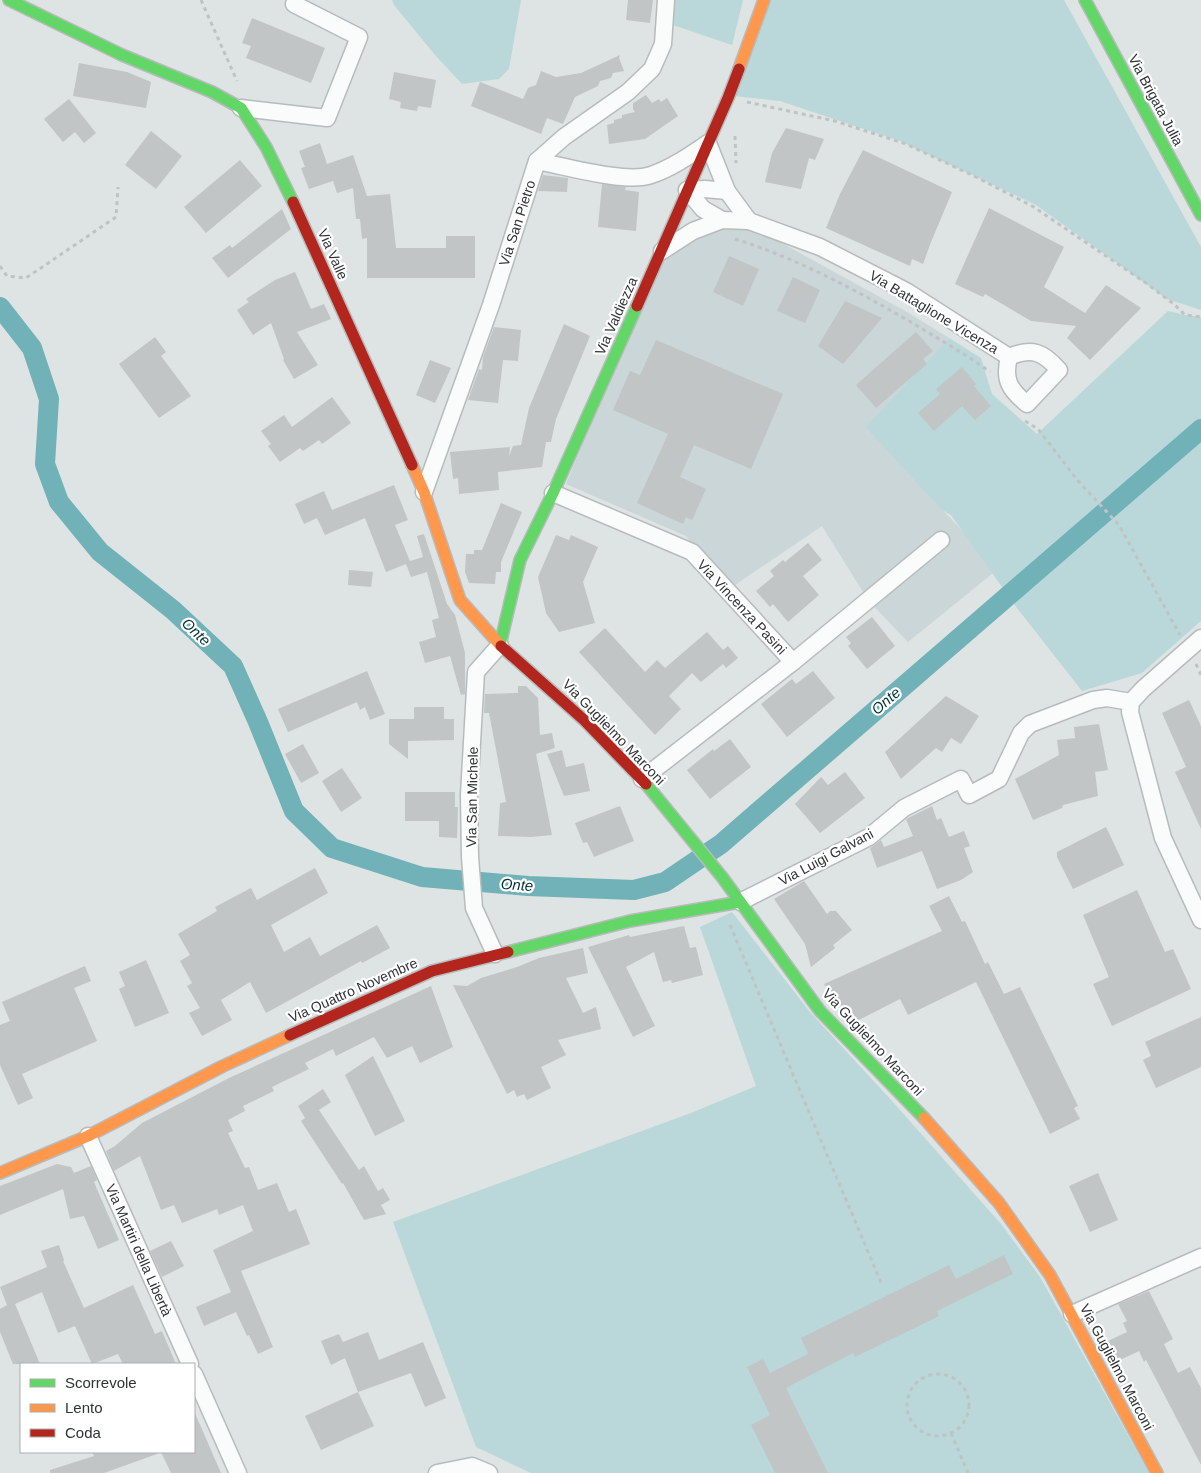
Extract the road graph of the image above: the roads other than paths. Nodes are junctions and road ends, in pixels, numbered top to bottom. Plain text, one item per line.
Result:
1 (9, 0) edge
2 (666, 0) edge
3 (764, 0) edge
4 (1084, 0) edge
5 (294, 4) dead end
6 (241, 108) junction
7 (708, 143) junction
8 (537, 161) junction
9 (687, 190) junction
10 (727, 191) junction
11 (1201, 215) edge
12 (722, 220) junction
13 (749, 221) junction
14 (661, 252) junction
15 (1009, 357) dead end
16 (424, 492) junction
17 (553, 493) junction
18 (941, 540) dead end
19 (1201, 638) edge
20 (500, 645) junction
21 (793, 662) junction
22 (1131, 702) junction
23 (642, 779) junction
24 (740, 902) junction
25 (1201, 920) edge
26 (495, 954) junction
27 (88, 1136) junction
28 (0, 1172) edge
29 (1201, 1257) edge
30 (1072, 1314) junction
31 (190, 1363) edge
32 (195, 1376) edge
33 (238, 1473) edge
34 (437, 1473) edge
35 (489, 1473) edge
36 (1157, 1473) edge

1 - 6 main road, Via Valle
2 - 8 street, Via San Pietro
3 - 7 main road, Via Valdiezza
4 - 11 main road, Via Brigata Julia
5 - 6 street
6 - 16 main road, Via Valle
7 - 8 street
7 - 9 main road, Via Valdiezza
7 - 10 street
8 - 16 street, Via San Pietro
9 - 10 street
9 - 12 street
9 - 14 main road, Via Valdiezza
10 - 13 street
12 - 13 street, Via Battaglione Vicenza
12 - 14 street
13 - 15 street, Via Battaglione Vicenza
14 - 17 main road, Via Valdiezza
16 - 20 main road, Via Valle
17 - 20 main road, Via Valdiezza
17 - 21 street, Via Vincenza Pasini
18 - 21 street, Via Vincenza Pasini
19 - 22 street
20 - 23 main road, Via Guglielmo Marconi
20 - 26 street, Via San Michele
21 - 23 street, Via Vincenza Pasini
22 - 24 street, Via Luigi Galvani
22 - 25 street
23 - 24 main road, Via Guglielmo Marconi
24 - 26 main road, Via Quattro Novembre
24 - 30 main road, Via Guglielmo Marconi
26 - 27 main road, Via Quattro Novembre
27 - 28 main road, Via Quattro Novembre
27 - 31 street, Via Martiri della Libertà
29 - 30 street
30 - 36 main road, Via Guglielmo Marconi
32 - 33 street
34 - 35 street

